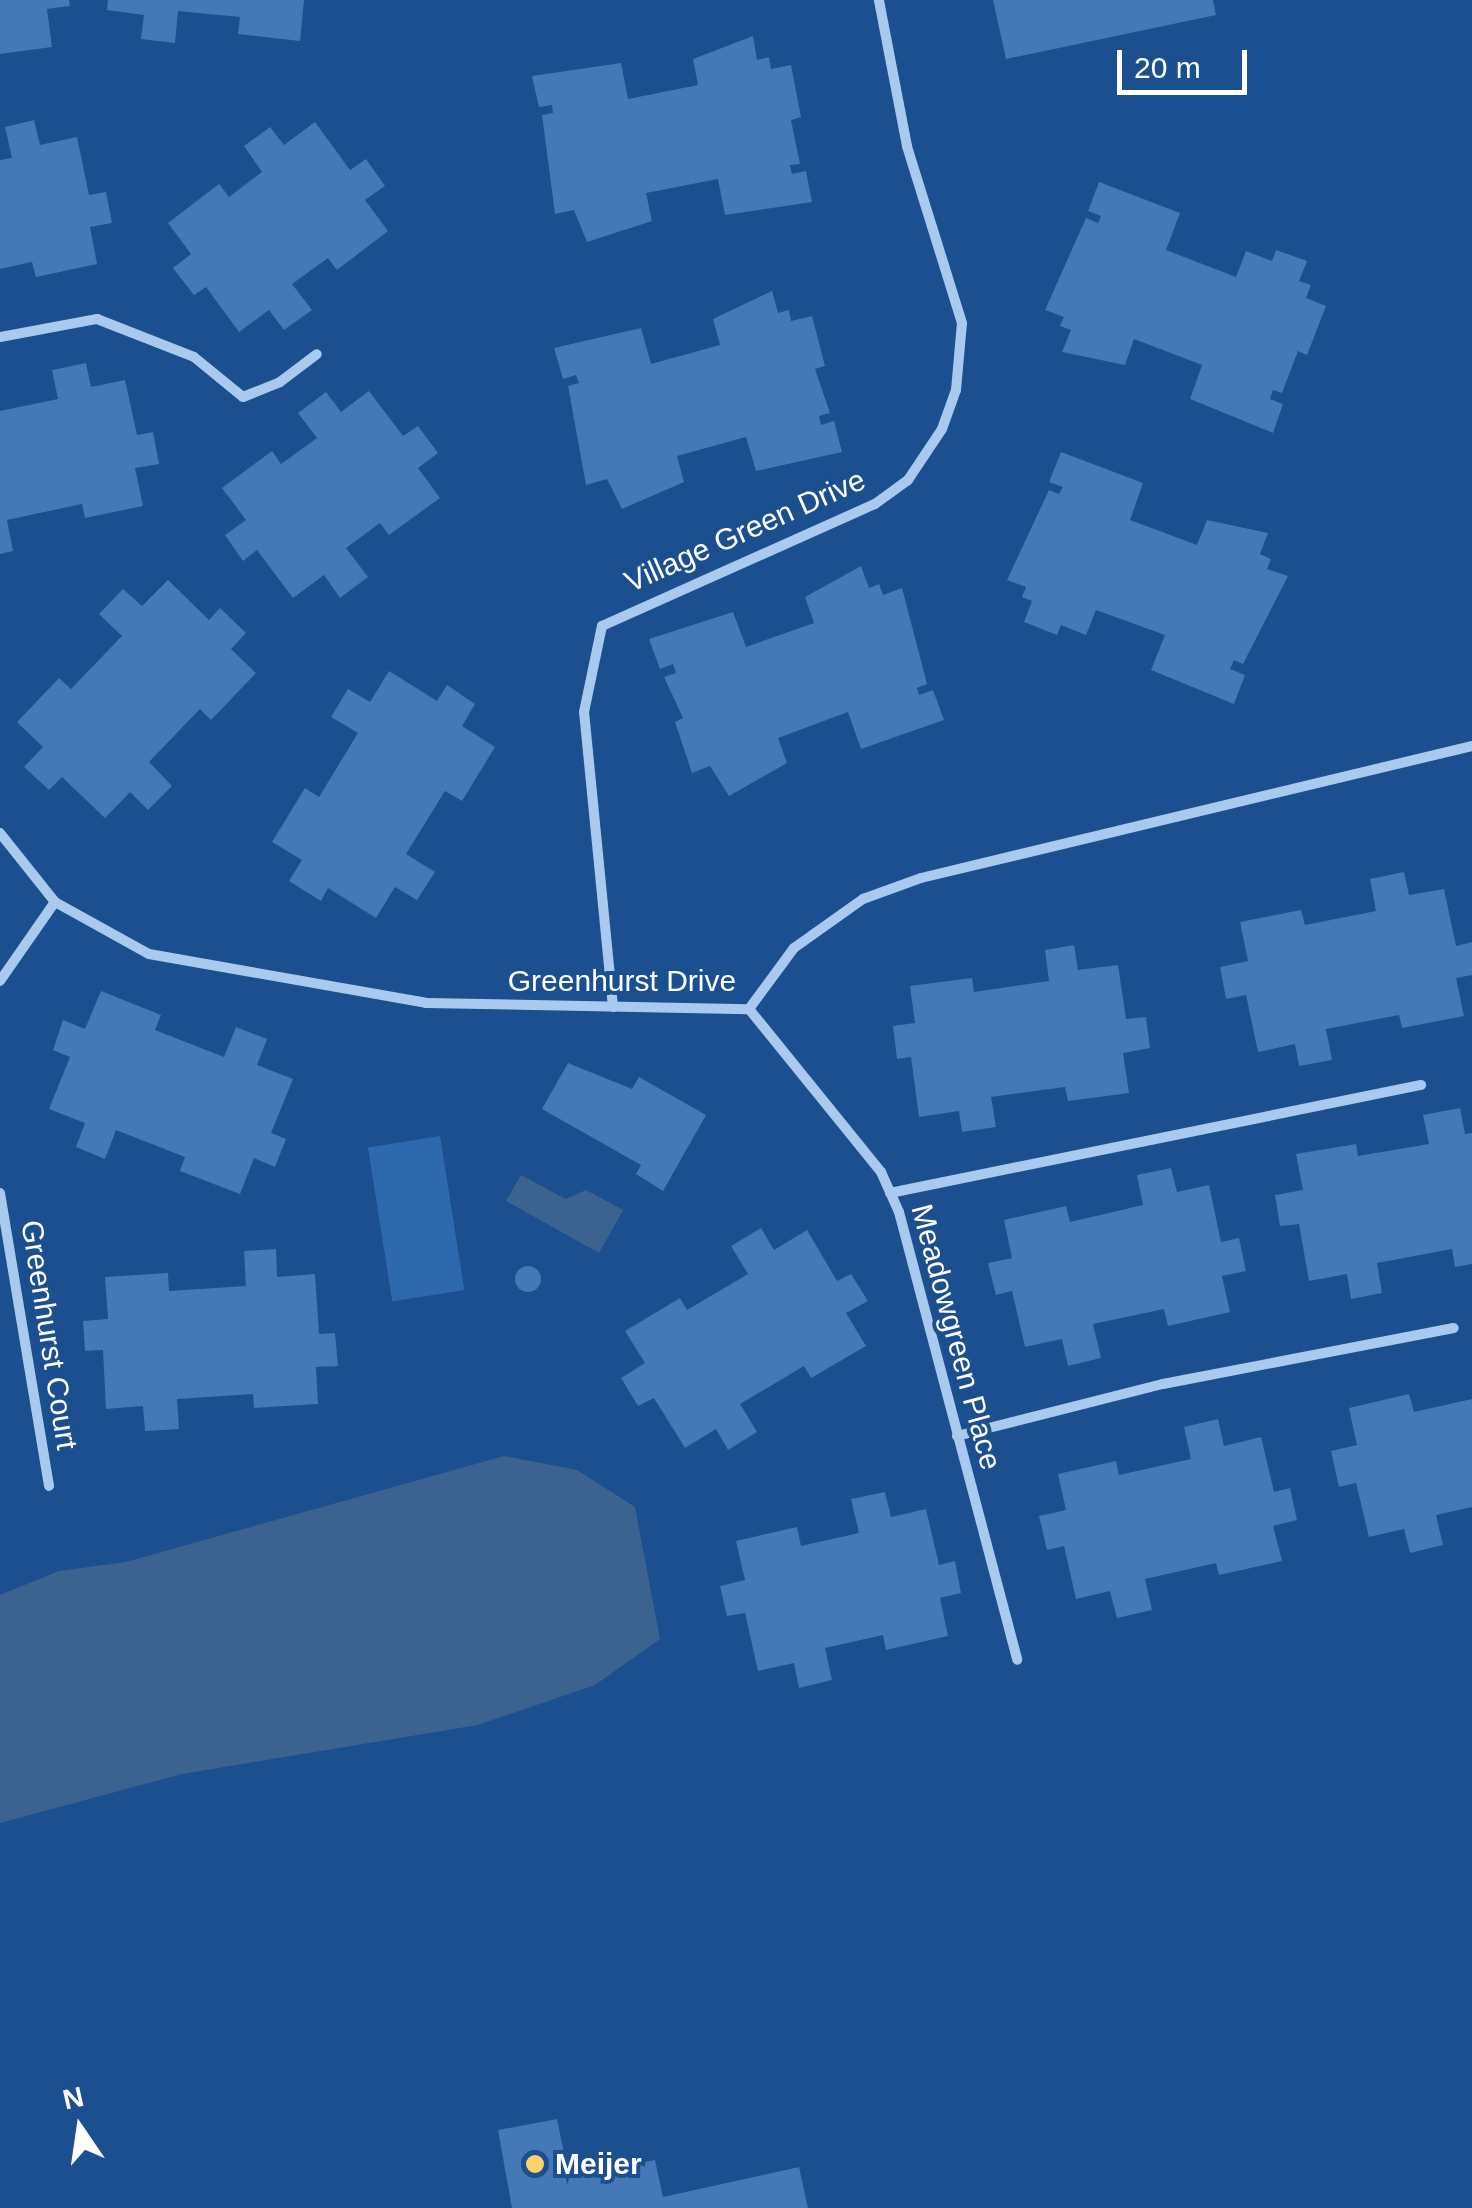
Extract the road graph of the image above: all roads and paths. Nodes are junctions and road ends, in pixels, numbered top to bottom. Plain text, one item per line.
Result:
1 (879, 0) edge
2 (0, 337) edge
3 (317, 354) dead end
4 (1472, 746) edge
5 (0, 833) edge
6 (55, 902) junction
7 (0, 981) edge
8 (614, 1007) junction
9 (749, 1009) junction
10 (1421, 1085) dead end
11 (0, 1192) edge
12 (890, 1193) junction
13 (1454, 1328) dead end
14 (958, 1436) junction
15 (48, 1486) dead end
16 (1018, 1660) dead end

1 - 8 street, Village Green Drive
2 - 3 street
4 - 9 street, Greenhurst Drive
5 - 6 street, Greenhurst Drive
6 - 7 street
6 - 8 street, Greenhurst Drive
8 - 9 street, Greenhurst Drive
9 - 12 street, Meadowgreen Place
10 - 12 street
11 - 15 street, Greenhurst Court
12 - 14 street, Meadowgreen Place
13 - 14 street
14 - 16 street, Meadowgreen Place

